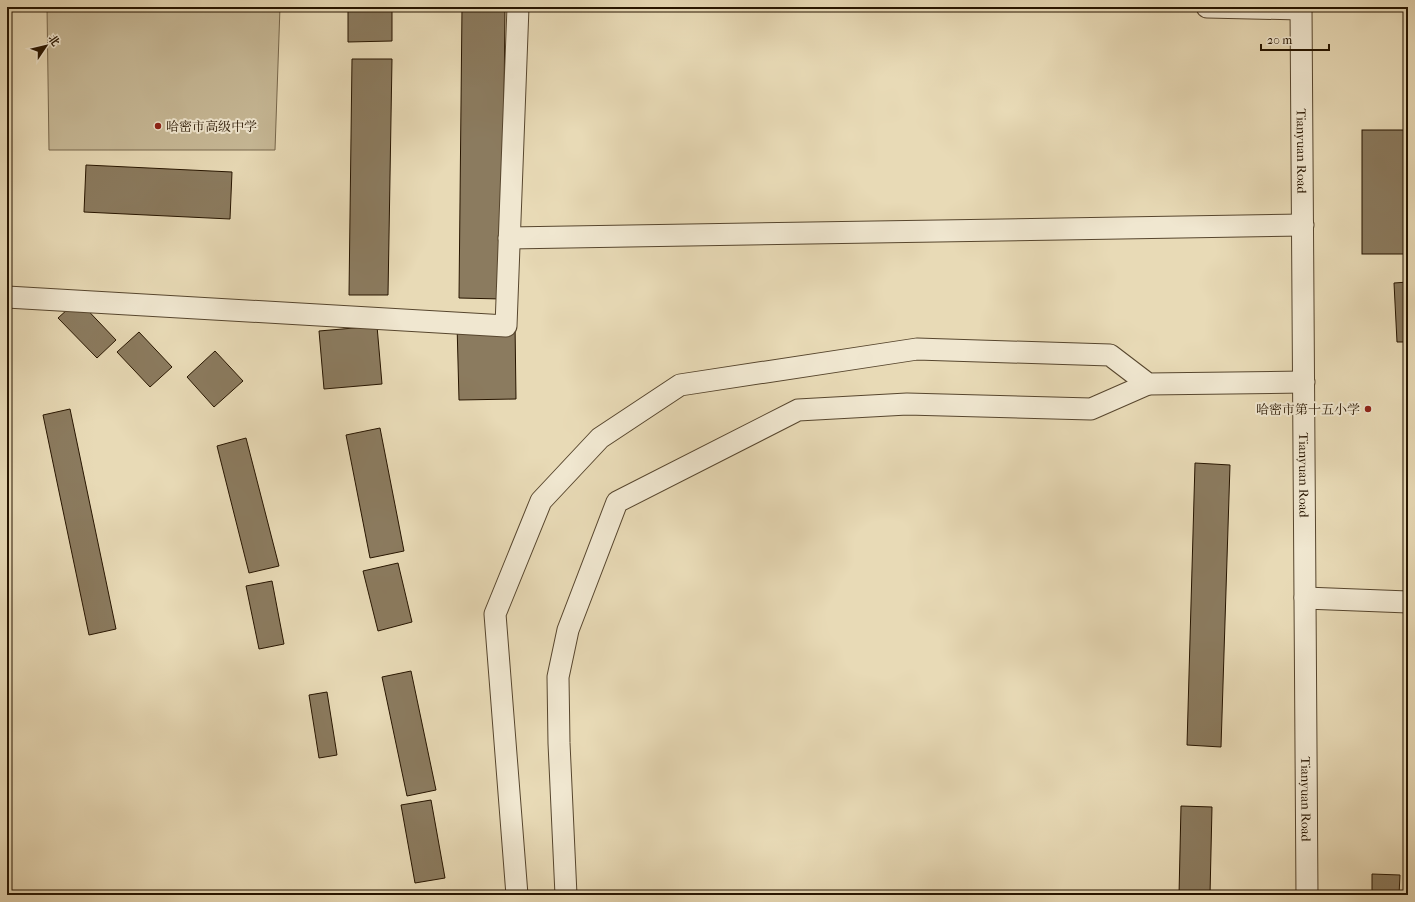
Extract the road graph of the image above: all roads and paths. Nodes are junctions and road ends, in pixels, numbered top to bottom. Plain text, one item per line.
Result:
1 (518, 7) edge
2 (1207, 7) edge
3 (1301, 8) edge
4 (1303, 225) junction
5 (509, 238) junction
6 (7, 297) edge
7 (1304, 382) junction
8 (1148, 384) junction
9 (1305, 598) junction
10 (1408, 602) edge
11 (517, 895) edge
12 (566, 895) edge
13 (1307, 895) edge

1 - 5 street
2 - 3 street
3 - 4 street, Tianyuan Road
4 - 5 street
4 - 7 street, Tianyuan Road
5 - 6 street
7 - 8 street
7 - 9 street, Tianyuan Road
8 - 11 street
8 - 12 street
9 - 10 street
9 - 13 street, Tianyuan Road

